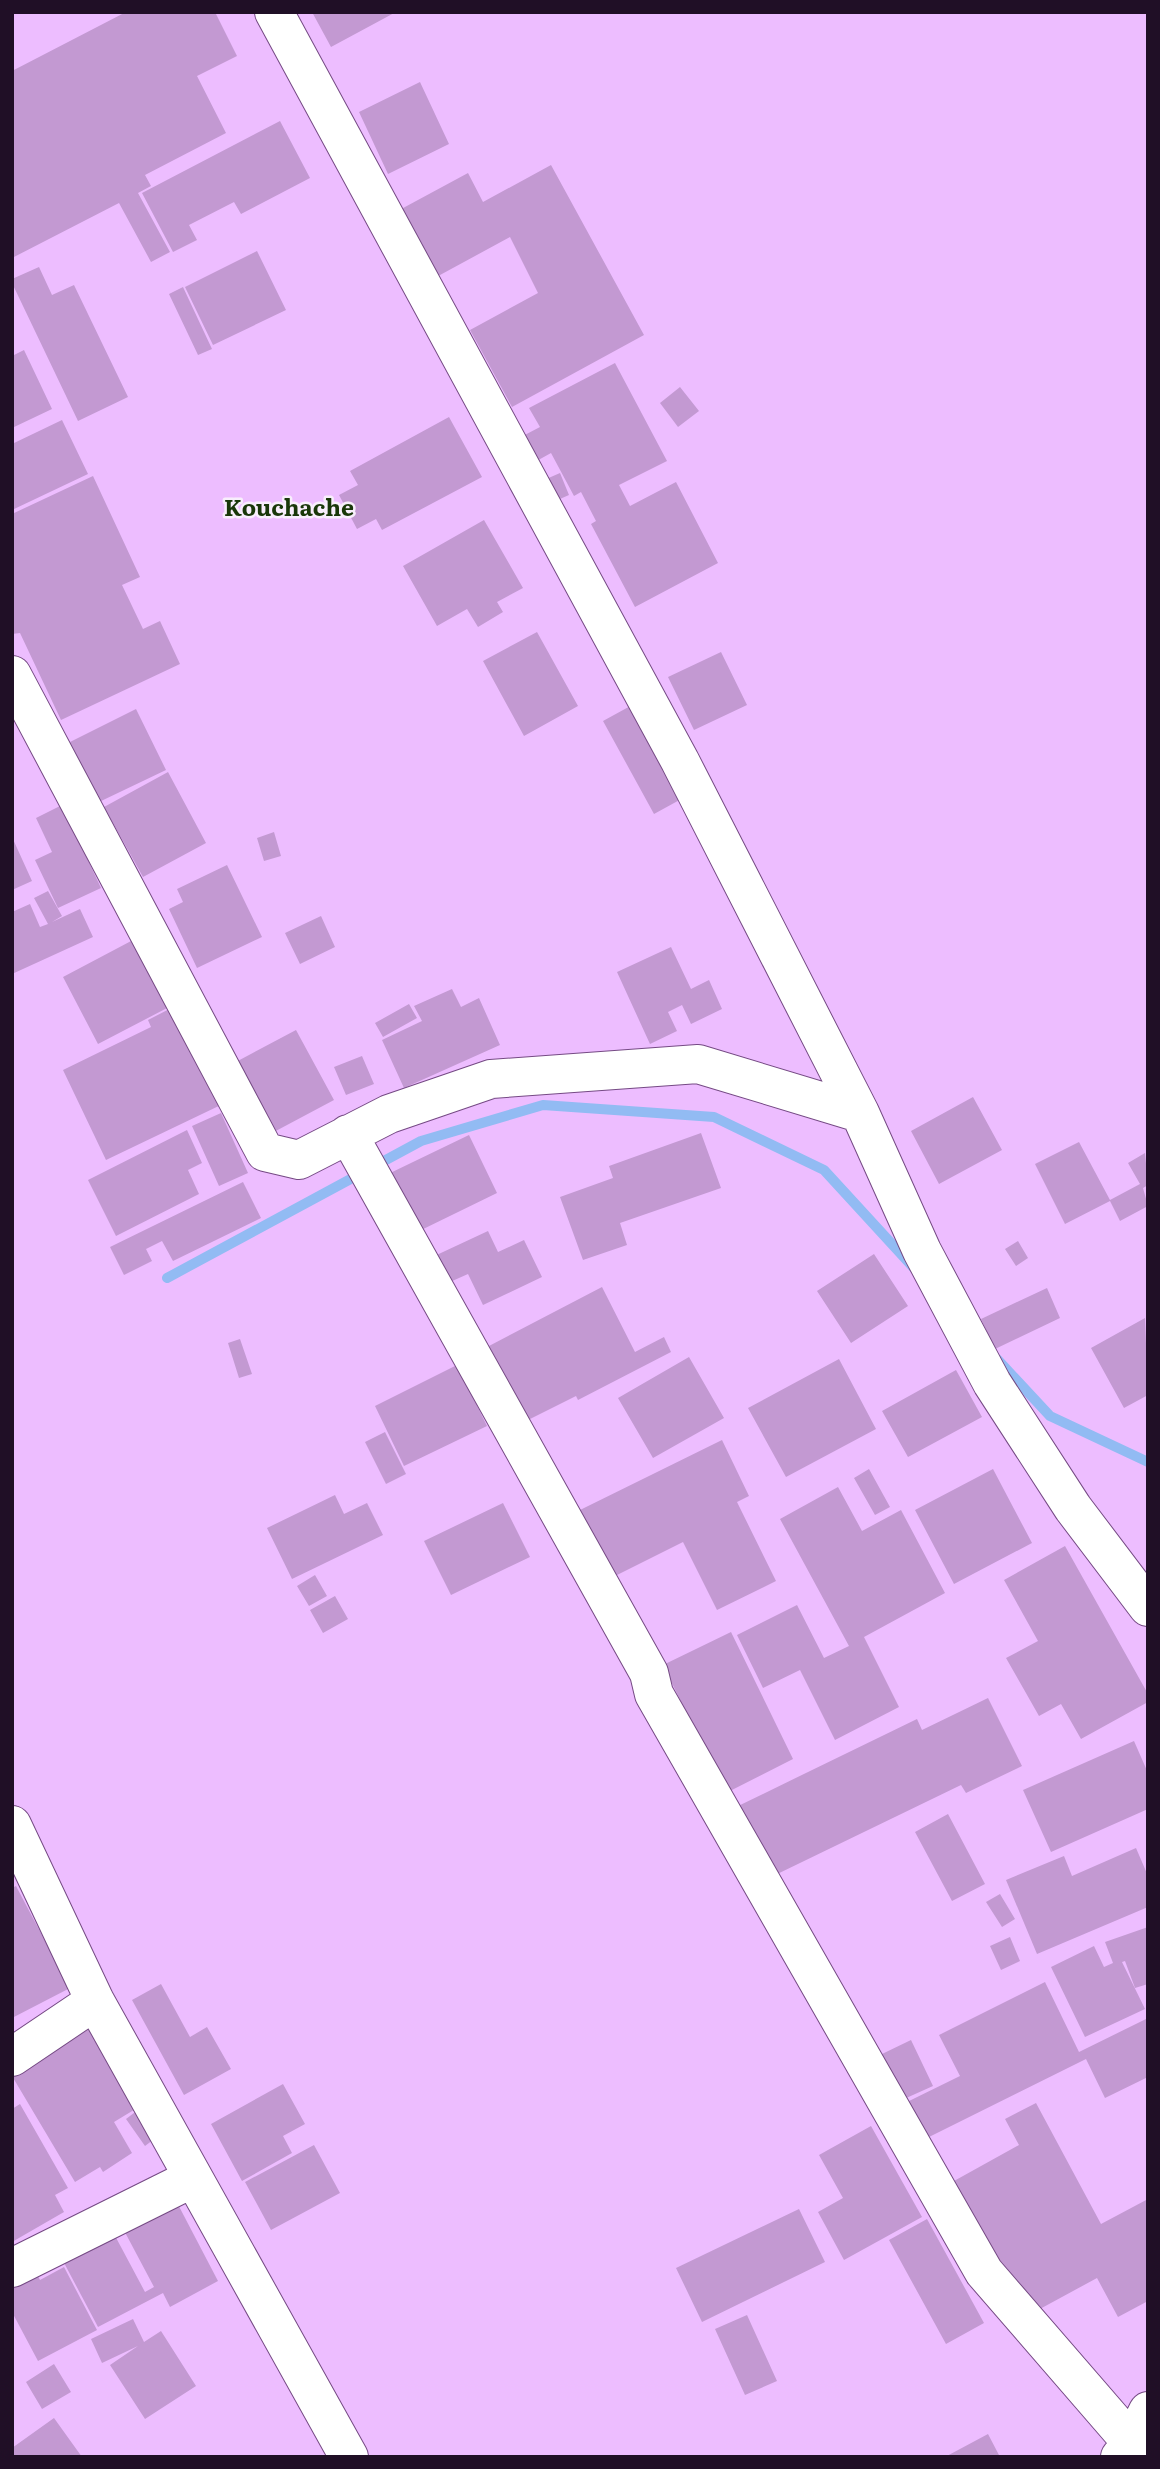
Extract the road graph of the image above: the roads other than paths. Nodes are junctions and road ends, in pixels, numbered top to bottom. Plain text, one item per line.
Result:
1 (274, 12) edge
2 (12, 675) edge
3 (860, 1113) junction
4 (348, 1134) junction
5 (1148, 1607) edge
6 (12, 1825) edge
7 (95, 2001) junction
8 (12, 2057) edge
9 (193, 2178) junction
10 (12, 2268) edge
11 (1133, 2437) edge
12 (349, 2457) edge

1 - 3 street
2 - 4 street
3 - 4 street
3 - 5 street
4 - 11 street
6 - 7 street
7 - 8 street
7 - 9 street
9 - 10 street
9 - 12 street

